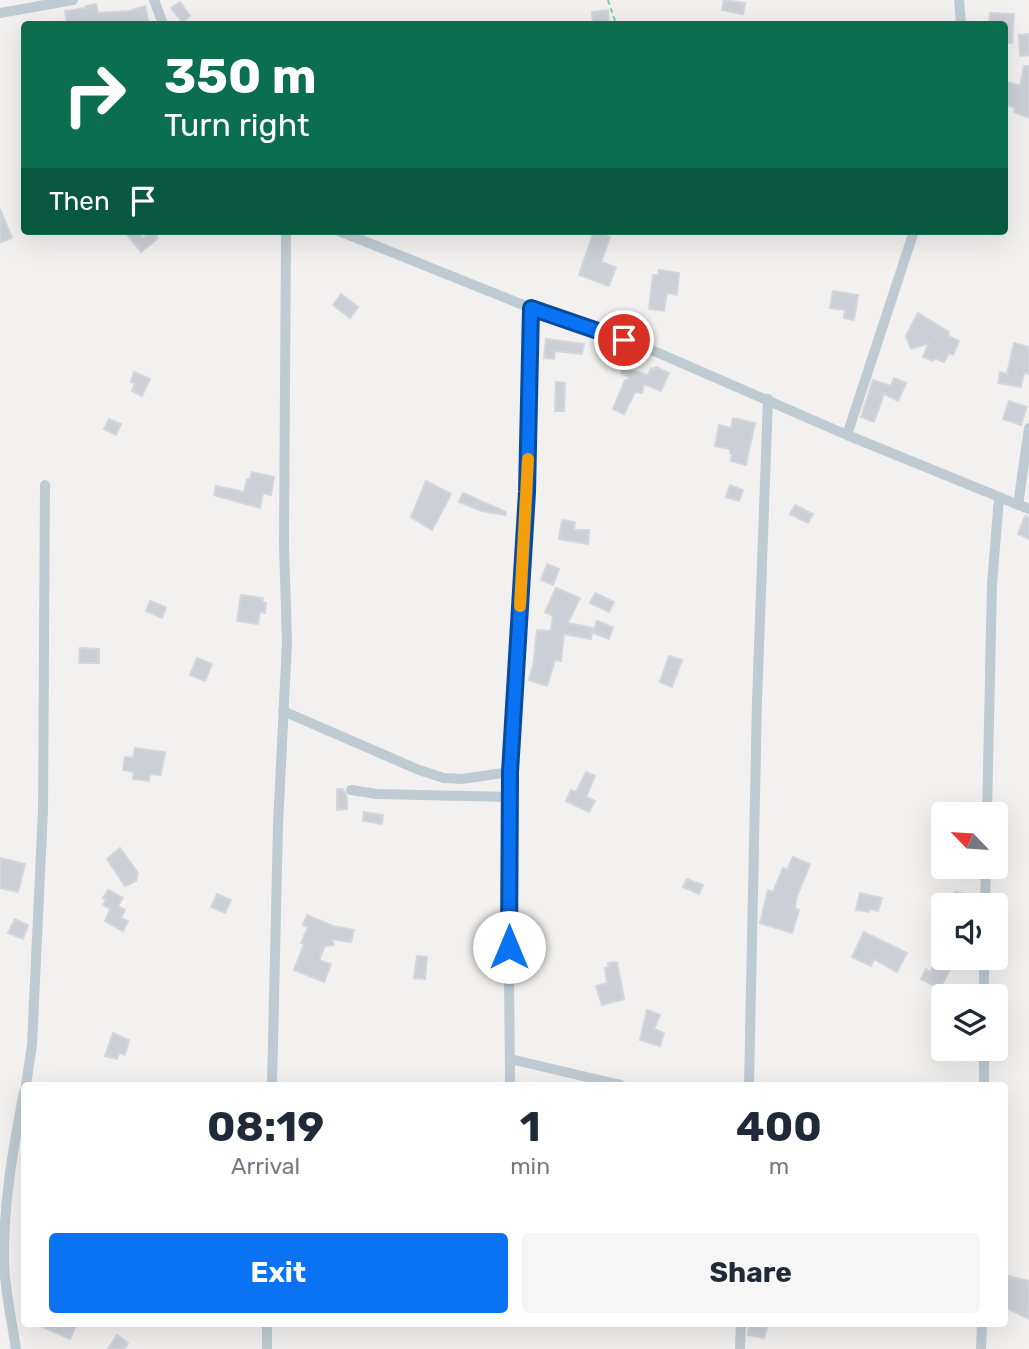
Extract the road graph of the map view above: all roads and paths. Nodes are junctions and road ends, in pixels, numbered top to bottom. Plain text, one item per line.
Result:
1 (73, 0) edge
2 (154, 0) edge
3 (608, 0) edge
4 (959, 0) edge
5 (0, 13) edge
6 (162, 21) edge
7 (615, 21) edge
8 (961, 21) edge
9 (286, 235) edge
10 (350, 235) edge
11 (913, 235) edge
12 (531, 308) junction
13 (768, 399) junction
14 (1029, 428) edge
15 (847, 435) junction
16 (45, 485) dead end
17 (999, 498) junction
18 (1024, 507) edge
19 (283, 711) junction
20 (510, 772) junction
21 (351, 790) dead end
22 (510, 797) junction
23 (987, 802) edge
24 (510, 1059) junction
25 (984, 1061) edge
26 (26, 1082) edge
27 (272, 1082) edge
28 (510, 1082) edge
29 (608, 1082) edge
30 (749, 1082) edge
31 (984, 1082) edge
32 (21, 1107) edge
33 (2, 1231) edge
34 (267, 1327) edge
35 (741, 1327) edge
36 (982, 1327) edge
37 (16, 1349) edge
38 (267, 1349) edge
39 (740, 1349) edge
40 (981, 1349) edge

1 - 5 street
2 - 6 street
3 - 7 path
4 - 8 street
9 - 19 street
10 - 12 street
11 - 15 street
12 - 13 street
12 - 20 street
13 - 15 street
13 - 30 street
14 - 18 street
15 - 17 street
16 - 26 street
17 - 18 street
17 - 23 street
19 - 20 street
19 - 27 street
20 - 22 street
21 - 22 street
22 - 24 street
24 - 28 street
24 - 29 street
25 - 31 street
32 - 33 street
33 - 37 street
34 - 38 street
35 - 39 street
36 - 40 street

